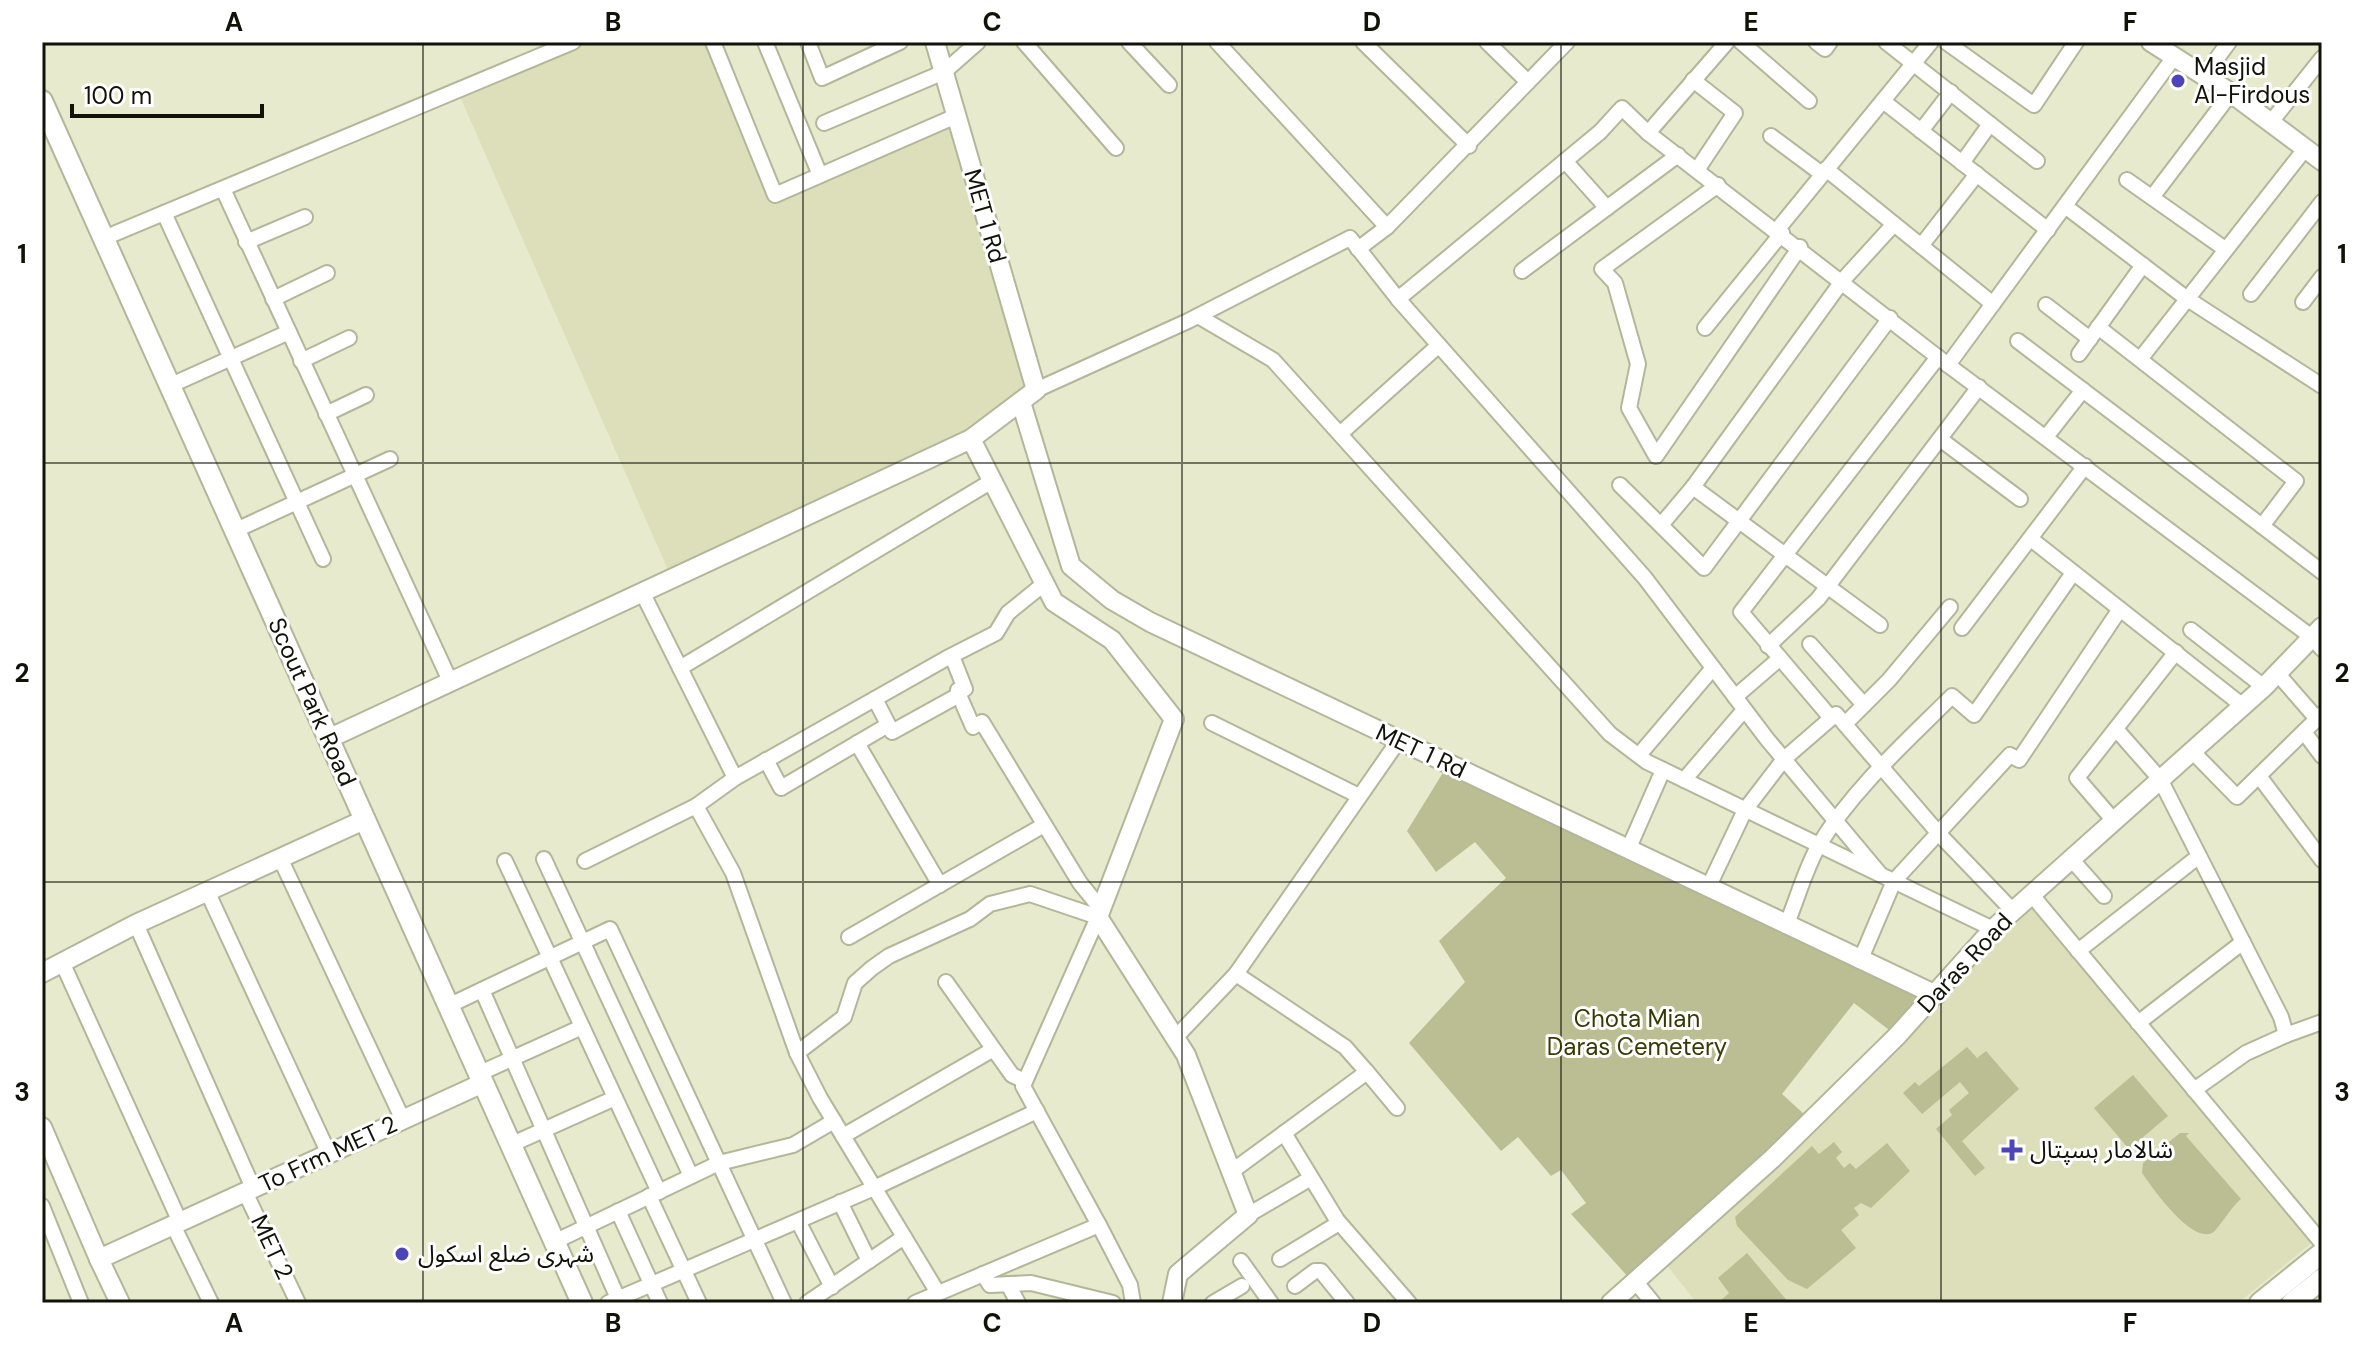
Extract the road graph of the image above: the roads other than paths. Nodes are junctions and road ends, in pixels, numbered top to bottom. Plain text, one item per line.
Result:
1 (573, 42) edge
2 (713, 42) edge
3 (765, 42) edge
4 (808, 42) edge
5 (900, 42) edge
6 (935, 42) edge
7 (978, 42) edge
8 (1024, 42) edge
9 (1129, 42) edge
10 (1217, 42) edge
11 (1363, 42) edge
12 (1487, 42) edge
13 (1567, 42) edge
14 (1727, 42) edge
15 (1741, 42) edge
16 (1816, 42) edge
17 (1830, 42) edge
18 (1886, 42) edge
19 (1931, 42) edge
20 (1946, 42) edge
21 (2076, 42) edge
22 (2151, 42) edge
23 (2229, 42) edge
24 (2174, 57) junction
25 (2322, 59) edge
26 (1914, 63) junction
27 (944, 72) junction
28 (2204, 76) junction
29 (1693, 80) junction
30 (1528, 82) junction
31 (1169, 85) dead end
32 (1951, 92) junction
33 (2231, 93) junction
34 (42, 101) edge
35 (1809, 101) dead end
36 (1883, 101) junction
37 (956, 116) junction
38 (2271, 122) junction
39 (824, 123) dead end
40 (1990, 124) junction
41 (1921, 131) junction
42 (1648, 133) junction
43 (1771, 136) dead end
44 (1469, 146) junction
45 (1116, 148) dead end
46 (2305, 149) junction
47 (1678, 155) junction
48 (1565, 161) junction
49 (2037, 161) dead end
50 (2322, 161) edge
51 (1962, 163) junction
52 (1697, 170) junction
53 (1824, 172) junction
54 (1977, 174) junction
55 (820, 175) junction
56 (2127, 180) dead end
57 (1718, 185) junction
58 (223, 189) junction
59 (2153, 196) junction
60 (2322, 202) edge
61 (2065, 206) junction
62 (1607, 208) junction
63 (164, 213) junction
64 (305, 217) dead end
65 (1894, 224) junction
66 (1387, 227) junction
67 (2048, 230) junction
68 (1779, 232) junction
69 (104, 238) junction
70 (246, 242) junction
71 (1921, 246) junction
72 (1800, 247) junction
73 (1358, 249) junction
74 (2225, 249) junction
75 (2143, 265) junction
76 (1522, 271) dead end
77 (327, 273) dead end
78 (2322, 277) edge
79 (1843, 280) junction
80 (2251, 294) dead end
81 (2186, 298) junction
82 (273, 299) junction
83 (1398, 299) junction
84 (2303, 302) dead end
85 (1993, 304) junction
86 (2046, 305) dead end
87 (1198, 316) junction
88 (1890, 318) junction
89 (1705, 328) dead end
90 (289, 332) junction
91 (2094, 333) junction
92 (349, 338) dead end
93 (2018, 341) dead end
94 (1439, 345) junction
95 (2079, 354) dead end
96 (231, 358) junction
97 (2141, 358) junction
98 (301, 361) junction
99 (1943, 361) junction
100 (169, 386) junction
101 (2322, 386) edge
102 (1979, 387) junction
103 (2083, 390) junction
104 (366, 395) dead end
105 (1029, 396) junction
106 (326, 414) junction
107 (1341, 433) junction
108 (2046, 437) junction
109 (971, 439) junction
110 (1940, 439) junction
111 (390, 459) dead end
112 (2085, 466) junction
113 (355, 475) junction
114 (992, 481) junction
115 (1620, 485) dead end
116 (1693, 487) junction
117 (2020, 499) dead end
118 (297, 502) junction
119 (1740, 522) junction
120 (1661, 525) junction
121 (2262, 526) junction
122 (234, 531) junction
123 (2031, 539) junction
124 (1786, 558) junction
125 (323, 559) dead end
126 (2322, 572) edge
127 (2073, 573) junction
128 (1045, 583) junction
129 (1826, 588) junction
130 (642, 592) junction
131 (1950, 607) dead end
132 (2120, 609) junction
133 (1880, 625) dead end
134 (1962, 628) dead end
135 (2191, 630) dead end
136 (2319, 638) edge
137 (1810, 644) dead end
138 (1768, 646) junction
139 (2176, 652) junction
140 (952, 656) junction
141 (1779, 659) junction
142 (680, 668) junction
143 (1713, 668) junction
144 (2271, 680) junction
145 (451, 683) junction
146 (959, 695) junction
147 (1735, 697) junction
148 (875, 699) junction
149 (1864, 705) junction
150 (2243, 706) junction
151 (1744, 710) junction
152 (2320, 716) edge
153 (1838, 721) junction
154 (1212, 723) dead end
155 (888, 725) junction
156 (2116, 729) junction
157 (2304, 732) junction
158 (330, 738) junction
159 (1399, 740) junction
160 (857, 743) junction
161 (2191, 750) junction
162 (1639, 755) junction
163 (2322, 756) edge
164 (1784, 759) junction
165 (766, 760) junction
166 (1881, 767) junction
167 (1663, 770) junction
168 (2259, 776) junction
169 (735, 778) junction
170 (2160, 779) junction
171 (1684, 780) junction
172 (1359, 796) junction
173 (696, 806) junction
174 (1745, 810) junction
175 (364, 820) junction
176 (1836, 822) junction
177 (2115, 822) junction
178 (1044, 825) junction
179 (1940, 835) junction
180 (1818, 847) junction
181 (1628, 850) junction
182 (2199, 856) junction
183 (544, 859) dead end
184 (281, 860) junction
185 (2072, 860) junction
186 (2322, 860) edge
187 (505, 861) dead end
188 (585, 861) dead end
189 (1887, 878) junction
190 (940, 885) junction
191 (1708, 888) junction
192 (207, 891) junction
193 (2031, 894) junction
194 (2104, 896) dead end
195 (2013, 911) junction
196 (1099, 913) junction
197 (136, 924) junction
198 (1786, 926) junction
199 (1993, 929) junction
200 (849, 937) dead end
201 (2243, 942) junction
202 (582, 943) junction
203 (2078, 951) junction
204 (549, 958) junction
205 (1860, 961) junction
206 (62, 962) junction
207 (42, 973) edge
208 (1236, 974) junction
209 (946, 982) dead end
210 (482, 990) junction
211 (1936, 995) junction
212 (448, 1006) junction
213 (2322, 1022) edge
214 (2138, 1023) junction
215 (582, 1027) junction
216 (2286, 1035) junction
217 (1175, 1038) junction
218 (992, 1050) junction
219 (797, 1053) junction
220 (513, 1058) junction
221 (1367, 1072) junction
222 (481, 1078) junction
223 (1025, 1081) junction
224 (2194, 1090) junction
225 (615, 1098) junction
226 (1397, 1108) dead end
227 (1037, 1111) junction
228 (403, 1120) junction
229 (834, 1121) junction
230 (42, 1127) edge
231 (544, 1130) junction
232 (1284, 1133) junction
233 (843, 1136) junction
234 (510, 1145) junction
235 (329, 1154) junction
236 (719, 1163) junction
237 (1231, 1172) junction
238 (691, 1176) junction
239 (1311, 1178) junction
240 (874, 1188) junction
241 (249, 1190) junction
242 (654, 1194) junction
243 (840, 1202) junction
244 (42, 1206) edge
245 (618, 1211) junction
246 (1248, 1215) junction
247 (798, 1221) junction
248 (1339, 1223) junction
249 (176, 1224) junction
250 (1099, 1225) junction
251 (586, 1226) junction
252 (904, 1237) junction
253 (756, 1239) junction
254 (554, 1242) junction
255 (2322, 1243) edge
256 (99, 1259) junction
257 (1280, 1259) dead end
258 (869, 1261) junction
259 (1241, 1261) dead end
260 (2319, 1268) edge
261 (684, 1270) junction
262 (983, 1274) junction
263 (1635, 1281) junction
264 (651, 1284) junction
265 (1008, 1284) junction
266 (1242, 1286) dead end
267 (1295, 1286) dead end
268 (832, 1287) junction
269 (938, 1293) junction
270 (616, 1302) edge
271 (81, 1303) edge
272 (120, 1303) edge
273 (211, 1303) edge
274 (298, 1303) edge
275 (582, 1303) edge
276 (660, 1303) edge
277 (699, 1303) edge
278 (784, 1303) edge
279 (807, 1303) edge
280 (915, 1303) edge
281 (1018, 1303) edge
282 (1113, 1303) edge
283 (1133, 1303) edge
284 (1172, 1303) edge
285 (1213, 1303) edge
286 (1271, 1303) edge
287 (1347, 1303) edge
288 (1409, 1303) edge
289 (1611, 1303) edge
290 (1653, 1303) edge
291 (2260, 1303) edge
292 (2292, 1303) edge

1 - 58 street
2 - 55 street
3 - 55 street
4 - 5 street
6 - 27 street, MET 1 Rd
7 - 27 street
8 - 45 street
9 - 31 street
10 - 66 street
11 - 44 street
12 - 30 street
13 - 30 street
14 - 29 street
15 - 35 street
16 - 17 street
18 - 26 street
19 - 26 street
20 - 21 street
22 - 24 street
23 - 28 street
24 - 28 street
24 - 61 street
25 - 38 street
26 - 32 street
26 - 36 street
27 - 37 street, MET 1 Rd
27 - 39 street
28 - 33 street
29 - 42 street
29 - 52 street
30 - 44 street
32 - 40 street
32 - 41 street
33 - 38 street
33 - 59 street
34 - 69 main road, Scout Park Road
36 - 41 street
36 - 53 street
37 - 55 street
37 - 105 street, MET 1 Rd
38 - 46 street
40 - 49 street
40 - 51 street
41 - 51 street
42 - 47 street
42 - 48 street
43 - 53 street
44 - 66 street
46 - 50 street
46 - 74 street
47 - 52 street
47 - 62 street
48 - 62 street
48 - 83 street
51 - 54 street
52 - 57 street
53 - 65 street
53 - 68 street
54 - 67 street
54 - 71 street
56 - 59 street
57 - 68 street
57 - 72 street
58 - 63 street
58 - 70 street
59 - 74 street
60 - 80 street
61 - 67 street
61 - 75 street
62 - 76 street
63 - 69 street
63 - 96 street
64 - 70 street
65 - 71 street
65 - 79 street
66 - 73 street
67 - 85 street
68 - 72 street
68 - 89 street
69 - 100 main road, Scout Park Road
70 - 82 street
71 - 85 street
72 - 79 street
73 - 83 street
73 - 87 street
74 - 81 street
75 - 81 street
75 - 91 street
77 - 82 street
78 - 84 street
79 - 88 street
79 - 116 street
81 - 97 street
81 - 101 street
82 - 90 street
83 - 94 street
85 - 99 street
86 - 91 street
87 - 105 street
87 - 107 street
88 - 99 street
88 - 119 street
90 - 96 street
90 - 98 street
91 - 95 street
91 - 97 street
92 - 98 street
93 - 103 street
94 - 107 street
94 - 143 street
96 - 100 street
96 - 118 street
97 - 121 street
98 - 106 street
99 - 102 street
99 - 124 street
100 - 122 main road, Scout Park Road
102 - 108 street
102 - 110 street
103 - 108 street
103 - 121 street
104 - 106 street
105 - 109 street
105 - 159 street, MET 1 Rd
106 - 113 street
107 - 162 street
108 - 112 street
109 - 114 street
109 - 130 street
110 - 117 street
110 - 129 street
111 - 113 street
112 - 123 street
112 - 136 street
113 - 118 street
113 - 145 street
114 - 128 street
114 - 142 street
115 - 120 street
116 - 119 street
116 - 120 street
118 - 122 street
118 - 125 street
119 - 120 street
119 - 124 street
121 - 126 street
122 - 158 main road, Scout Park Road
123 - 127 street
123 - 134 street
124 - 129 street
124 - 138 street
127 - 132 street
127 - 166 street
128 - 140 street
128 - 196 street
129 - 133 street
129 - 138 street
130 - 142 street
130 - 145 street
131 - 149 street
132 - 139 street
132 - 179 street
135 - 144 street
136 - 144 street, Daras Road
137 - 149 street
138 - 141 street
139 - 150 street
139 - 156 street
140 - 146 street
140 - 148 street
141 - 147 street
141 - 153 street
142 - 169 street
143 - 147 street
143 - 162 street
144 - 150 street, Daras Road
144 - 152 street
145 - 158 street
146 - 155 street
146 - 178 street
147 - 151 street
148 - 155 street
148 - 165 street
149 - 153 street
150 - 161 street, Daras Road
151 - 164 street
151 - 171 street
152 - 157 street
153 - 164 street
153 - 166 street
154 - 172 street
155 - 160 street
156 - 170 street
156 - 177 street
157 - 163 street
157 - 168 street
158 - 175 main road, Scout Park Road
159 - 172 street
159 - 181 street, MET 1 Rd
160 - 165 street
160 - 190 street
161 - 168 street
161 - 170 street, Daras Road
162 - 167 street
164 - 174 street
164 - 176 street
165 - 169 street
166 - 176 street
166 - 179 street
167 - 171 street
167 - 181 street
168 - 186 street
169 - 173 street
170 - 177 street, Daras Road
170 - 182 street
171 - 174 street
172 - 208 street
173 - 188 street
173 - 219 street
174 - 180 street
174 - 191 street
175 - 184 street
175 - 212 main road, Scout Park Road
176 - 180 street
176 - 189 street
177 - 185 street, Daras Road
178 - 190 street
178 - 196 street
179 - 189 street
179 - 195 street
180 - 189 street
180 - 198 street
181 - 191 street, MET 1 Rd
182 - 201 street
182 - 203 street
183 - 202 street
184 - 192 street
184 - 228 street
185 - 193 street, Daras Road
185 - 194 street
187 - 204 street
189 - 199 street
189 - 205 street
190 - 200 street
191 - 198 street, MET 1 Rd
192 - 197 street
192 - 235 street
193 - 195 street, Daras Road
193 - 203 street
195 - 199 street, Daras Road
196 - 217 street
196 - 219 street
196 - 223 street
197 - 206 street
197 - 241 street, MET 2
198 - 205 street, MET 1 Rd
199 - 211 street, Daras Road
201 - 214 street
201 - 216 street
202 - 204 street
202 - 236 street
202 - 238 street
203 - 214 street
204 - 210 street
204 - 215 street
205 - 211 street, MET 1 Rd
206 - 207 street
206 - 249 street
208 - 217 street
208 - 221 street
209 - 218 street
210 - 212 street
210 - 220 street
211 - 263 street, Daras Road
212 - 222 main road, Scout Park Road
213 - 216 street
214 - 224 street
215 - 220 street
215 - 225 street
216 - 224 street
217 - 237 street
218 - 223 street
218 - 233 street
219 - 229 street
220 - 222 street
220 - 231 street
221 - 226 street
221 - 232 street
222 - 228 street, To Frm MET 2
222 - 234 main road, Scout Park Road
223 - 227 street
224 - 255 street
225 - 231 street
225 - 242 street
227 - 240 street
227 - 250 street
228 - 235 street, To Frm MET 2
229 - 233 street
229 - 236 street
230 - 256 street
231 - 234 street
231 - 251 street
232 - 237 street
232 - 239 street
233 - 240 street
234 - 254 main road, Scout Park Road
235 - 241 street, To Frm MET 2
236 - 238 street
236 - 253 street
237 - 246 street
238 - 242 street
239 - 246 street
239 - 248 street
240 - 243 street
240 - 252 street
241 - 249 street, To Frm MET 2
241 - 274 street, MET 2
242 - 245 street
242 - 261 street
243 - 247 street
243 - 258 street
244 - 271 street
245 - 251 street
245 - 264 street
246 - 284 street
247 - 253 street
247 - 268 street
248 - 257 street
248 - 288 street
249 - 256 street, To Frm MET 2
249 - 273 street
250 - 262 street
250 - 283 street
251 - 254 street
251 - 270 street
252 - 258 street
252 - 269 street
253 - 261 street
253 - 278 street
254 - 275 main road, Scout Park Road
256 - 272 street
258 - 268 street
259 - 286 street
260 - 291 main road
260 - 292 main road
261 - 264 street
261 - 277 street
262 - 265 street
262 - 269 street
263 - 289 street, Daras Road
263 - 290 street
264 - 270 street
264 - 276 street
265 - 281 street
265 - 282 street
266 - 285 street
267 - 287 street
268 - 279 street
269 - 280 street

